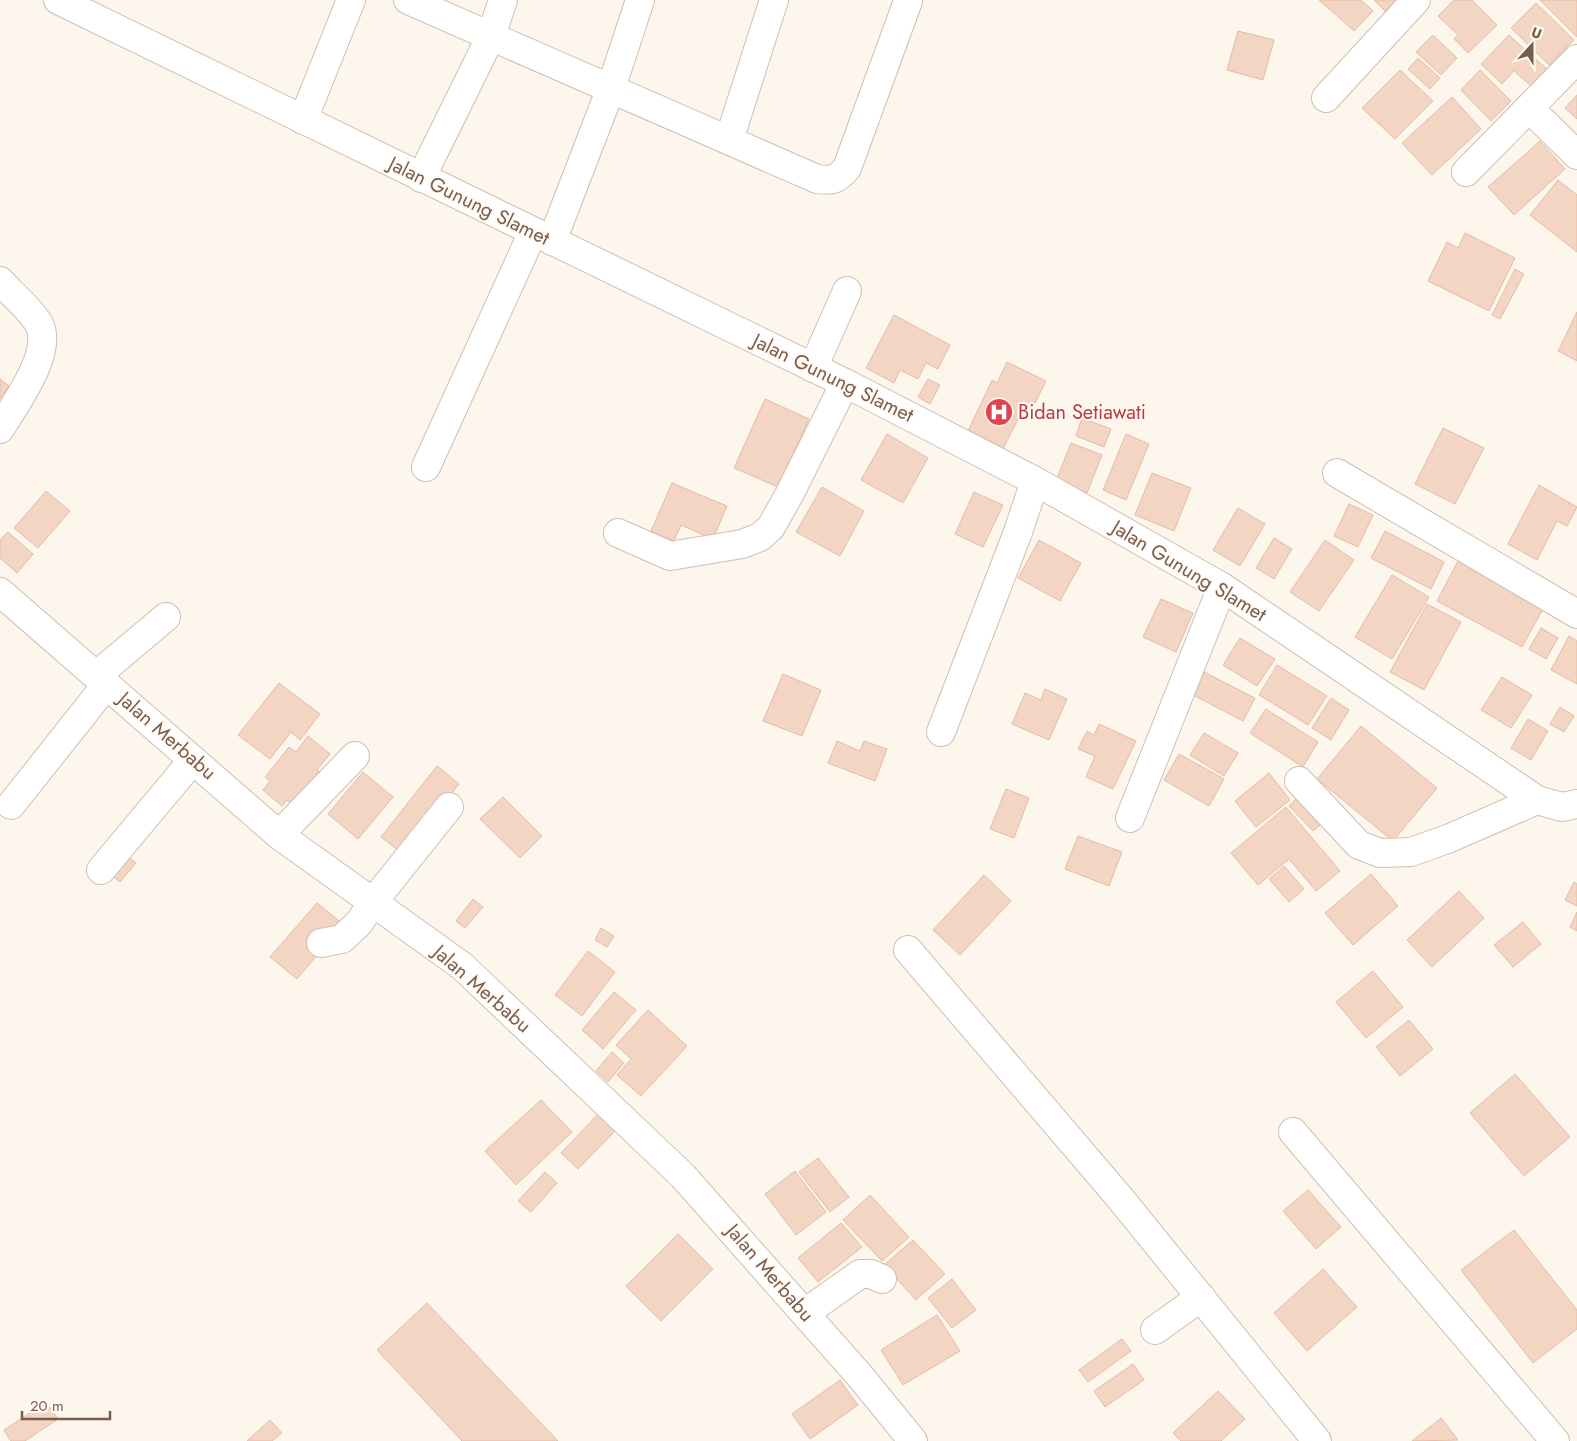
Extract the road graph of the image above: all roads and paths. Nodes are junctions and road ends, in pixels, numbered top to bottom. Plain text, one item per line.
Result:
1 (58, 0) edge
2 (351, 0) edge
3 (408, 0) edge
4 (503, 0) edge
5 (640, 0) edge
6 (774, 0) edge
7 (1416, 0) edge
8 (908, 1) edge
9 (491, 36) junction
10 (1577, 59) edge
11 (611, 88) junction
12 (1326, 98) dead end
13 (1529, 108) junction
14 (303, 120) junction
15 (729, 140) junction
16 (1577, 155) edge
17 (1466, 172) dead end
18 (421, 178) junction
19 (542, 236) junction
20 (0, 282) edge
21 (847, 291) dead end
22 (813, 368) junction
23 (845, 383) junction
24 (0, 429) edge
25 (426, 467) dead end
26 (1337, 472) dead end
27 (1035, 481) junction
28 (618, 532) dead end
29 (1222, 587) junction
30 (0, 592) edge
31 (1577, 614) edge
32 (166, 617) dead end
33 (102, 679) junction
34 (940, 732) dead end
35 (355, 756) dead end
36 (193, 760) junction
37 (1298, 782) dead end
38 (1537, 800) junction
39 (1577, 804) edge
40 (12, 805) dead end
41 (449, 806) dead end
42 (1130, 818) dead end
43 (279, 835) junction
44 (101, 870) dead end
45 (373, 902) junction
46 (321, 943) dead end
47 (908, 950) dead end
48 (1293, 1132) dead end
49 (882, 1278) dead end
50 (1201, 1298) junction
51 (805, 1313) junction
52 (1155, 1330) dead end
53 (913, 1441) edge
54 (1317, 1441) edge
55 (1555, 1441) edge

1 - 14 street, Jalan Gunung Slamet
2 - 14 street
3 - 9 street
4 - 9 street
5 - 11 street
6 - 15 street
7 - 12 street
8 - 15 street
9 - 11 street
9 - 18 street
10 - 13 street
11 - 15 street
11 - 19 street
13 - 16 street
13 - 17 street
14 - 18 street, Jalan Gunung Slamet
18 - 19 street, Jalan Gunung Slamet
19 - 22 street, Jalan Gunung Slamet
19 - 25 street
20 - 24 street
21 - 22 street
22 - 23 street, Jalan Gunung Slamet
23 - 27 street, Jalan Gunung Slamet
23 - 28 street
26 - 31 street
27 - 29 street, Jalan Gunung Slamet
27 - 34 street
29 - 38 street, Jalan Gunung Slamet
29 - 42 street
30 - 33 street, Jalan Merbabu
32 - 33 street
33 - 36 street, Jalan Merbabu
33 - 40 street
35 - 43 street
36 - 43 street, Jalan Merbabu
36 - 44 street
37 - 38 street
38 - 39 street, Jalan Gunung Slamet
41 - 45 street
43 - 45 street, Jalan Merbabu
45 - 46 street
45 - 51 street, Jalan Merbabu
47 - 50 street
48 - 55 street
49 - 51 street
50 - 52 street
50 - 54 street
51 - 53 street, Jalan Merbabu

